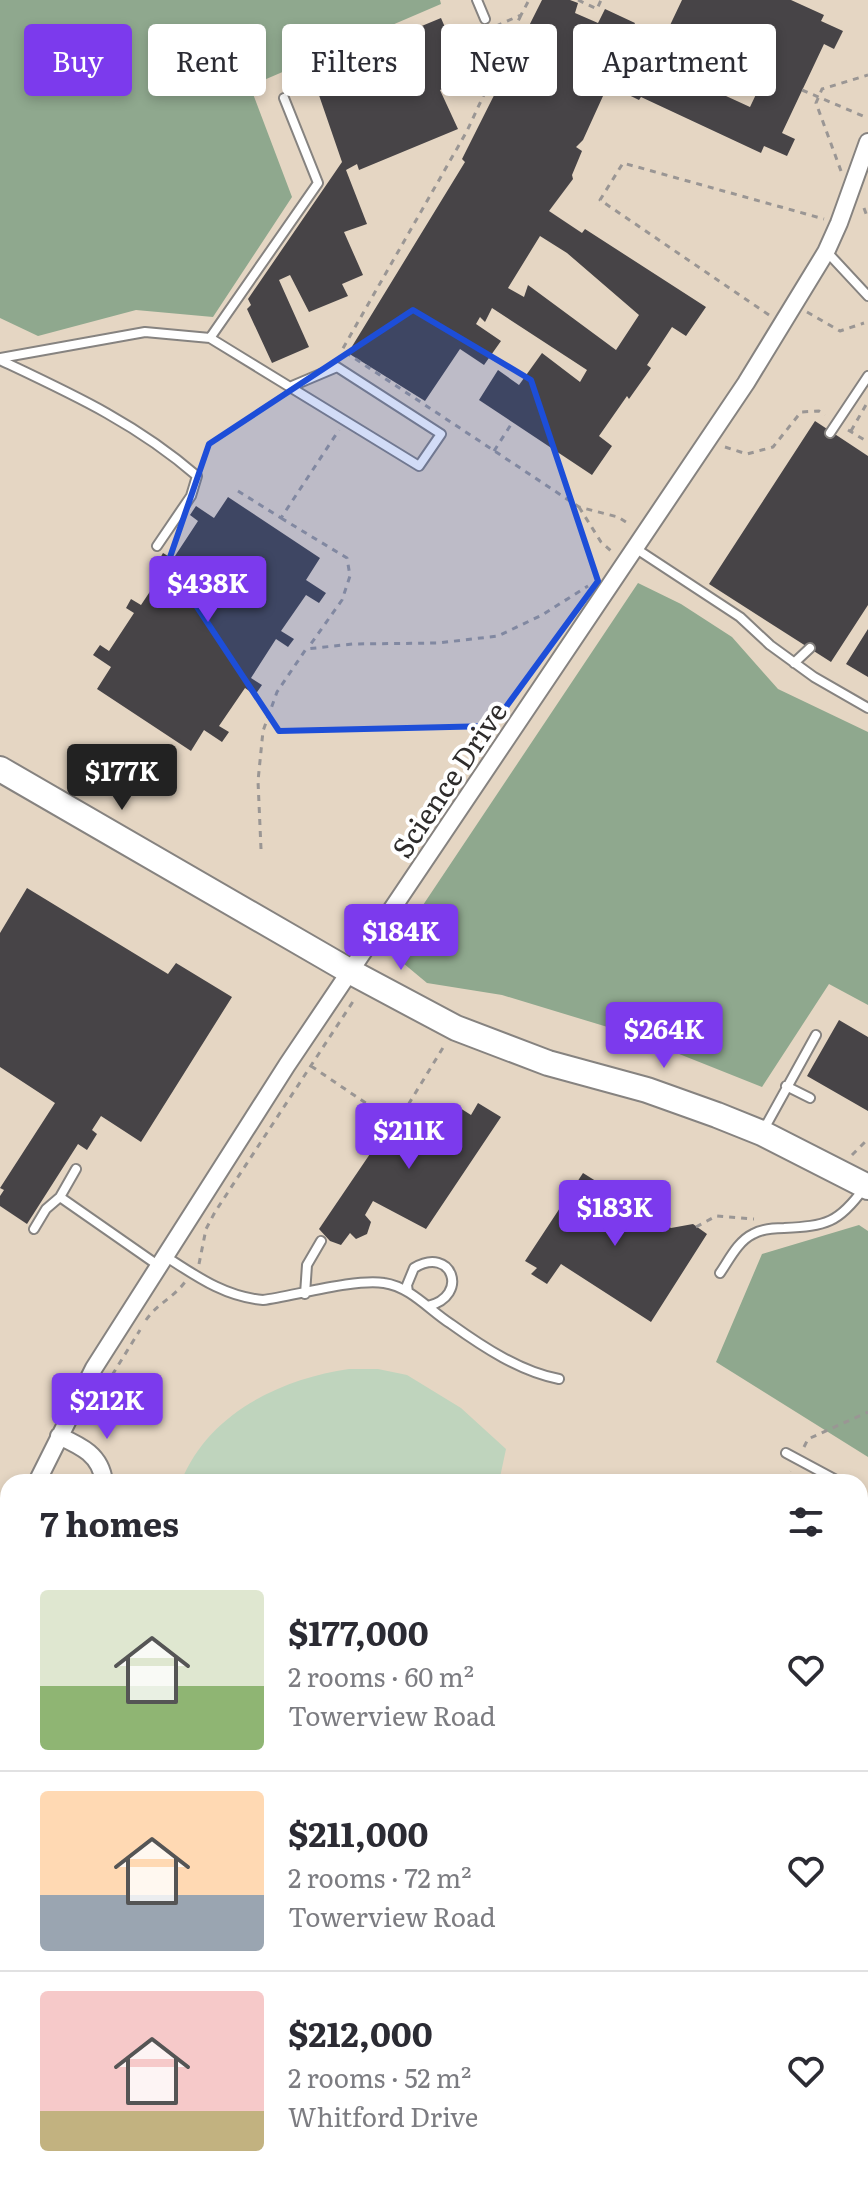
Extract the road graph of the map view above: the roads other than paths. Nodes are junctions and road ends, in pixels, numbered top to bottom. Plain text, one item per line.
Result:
1 (477, 0) edge
2 (485, 19) dead end
3 (284, 98) dead end
4 (868, 142) edge
5 (826, 252) junction
6 (868, 296) edge
7 (210, 338) junction
8 (0, 359) edge
9 (868, 376) edge
10 (292, 386) junction
11 (830, 433) dead end
12 (157, 546) dead end
13 (635, 548) junction
14 (810, 648) dead end
15 (794, 663) junction
16 (868, 708) edge
17 (0, 769) edge
18 (351, 972) junction
19 (816, 1035) dead end
20 (786, 1086) junction
21 (810, 1098) dead end
22 (762, 1133) junction
23 (76, 1169) dead end
24 (867, 1186) edge
25 (60, 1197) junction
26 (34, 1229) dead end
27 (321, 1241) dead end
28 (162, 1261) junction
29 (720, 1273) dead end
30 (408, 1292) junction
31 (305, 1294) junction
32 (428, 1306) junction
33 (559, 1379) dead end
34 (59, 1436) junction
35 (786, 1453) dead end
36 (41, 1474) edge
37 (103, 1474) edge
38 (825, 1474) edge

1 - 2 lane
3 - 7 lane
4 - 5 street, Science Drive
5 - 6 lane
5 - 13 street, Science Drive
7 - 8 lane
7 - 10 lane
8 - 12 lane
9 - 11 lane
10 - 10 lane
13 - 15 lane
13 - 18 street, Science Drive
14 - 15 lane
15 - 16 lane
17 - 18 street
18 - 22 street
18 - 28 street, Science Drive
19 - 20 lane
20 - 21 lane
20 - 22 lane
22 - 24 street
23 - 25 lane
24 - 29 lane
25 - 26 lane
25 - 28 lane
27 - 31 lane
28 - 31 lane
28 - 34 street, Science Drive
30 - 31 lane
30 - 32 lane
30 - 32 lane
32 - 33 lane
34 - 36 street, Science Drive
34 - 37 street
35 - 38 lane

